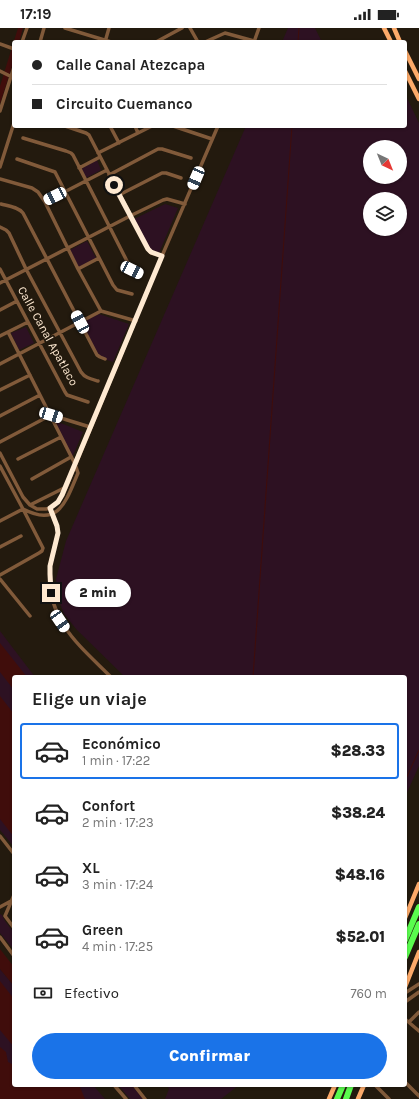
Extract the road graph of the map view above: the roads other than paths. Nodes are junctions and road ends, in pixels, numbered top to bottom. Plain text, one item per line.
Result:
1 (27, 28) edge
2 (44, 28) edge
3 (65, 28) edge
4 (109, 28) edge
5 (182, 28) edge
6 (190, 28) edge
7 (260, 28) edge
8 (384, 28) edge
9 (394, 28) edge
10 (23, 40) edge
11 (41, 40) edge
12 (102, 40) edge
13 (105, 40) edge
14 (160, 40) edge
15 (197, 40) edge
16 (209, 40) edge
17 (248, 40) edge
18 (255, 40) edge
19 (390, 40) edge
20 (399, 40) edge
21 (0, 44) edge
22 (12, 48) edge
23 (407, 55) edge
24 (2, 72) edge
25 (407, 75) edge
26 (12, 77) edge
27 (419, 79) edge
28 (419, 99) edge
29 (0, 110) edge
30 (12, 128) edge
31 (71, 128) edge
32 (111, 128) edge
33 (136, 128) edge
34 (148, 128) edge
35 (179, 128) edge
36 (217, 128) edge
37 (138, 133) junction
38 (23, 138) dead end
39 (212, 139) junction
40 (119, 143) junction
41 (99, 155) junction
42 (191, 158) dead end
43 (17, 160) dead end
44 (0, 166) edge
45 (79, 168) junction
46 (107, 170) junction
47 (109, 175) junction
48 (181, 178) dead end
49 (0, 179) edge
50 (86, 181) junction
51 (66, 191) junction
52 (120, 195) junction
53 (44, 202) junction
54 (1, 204) dead end
55 (185, 204) junction
56 (130, 216) junction
57 (0, 227) edge
58 (110, 227) junction
59 (89, 238) junction
60 (68, 248) junction
61 (162, 256) junction
62 (99, 258) junction
63 (46, 259) junction
64 (0, 269) edge
65 (26, 269) junction
66 (78, 269) junction
67 (141, 274) dead end
68 (6, 281) junction
69 (0, 284) edge
70 (132, 294) dead end
71 (17, 301) junction
72 (0, 310) edge
73 (101, 311) junction
74 (136, 321) junction
75 (28, 322) junction
76 (80, 322) junction
77 (8, 332) junction
78 (59, 332) junction
79 (0, 336) edge
80 (40, 343) junction
81 (20, 354) junction
82 (105, 359) dead end
83 (0, 364) edge
84 (30, 375) junction
85 (98, 381) dead end
86 (0, 390) edge
87 (40, 395) junction
88 (88, 402) dead end
89 (51, 415) junction
90 (0, 416) edge
91 (90, 427) junction
92 (61, 437) junction
93 (0, 442) edge
94 (0, 453) edge
95 (71, 457) junction
96 (18, 459) dead end
97 (75, 464) junction
98 (0, 468) edge
99 (32, 479) dead end
100 (66, 487) junction
101 (30, 505) junction
102 (50, 508) junction
103 (23, 509) junction
104 (52, 514) junction
105 (0, 521) edge
106 (21, 536) dead end
107 (0, 547) edge
108 (0, 575) edge
109 (0, 579) edge
110 (30, 616) dead end
111 (110, 675) edge
112 (0, 836) edge
113 (12, 851) edge
114 (419, 884) edge
115 (11, 901) joint
116 (0, 907) edge
117 (419, 907) edge
118 (407, 913) edge
119 (419, 924) edge
120 (12, 925) edge
121 (407, 935) edge
122 (0, 937) edge
123 (419, 952) edge
124 (12, 953) edge
125 (407, 953) edge
126 (407, 981) edge
127 (418, 988) edge
128 (407, 992) edge
129 (407, 1000) edge
130 (419, 1012) edge
131 (409, 1022) joint
132 (419, 1031) edge
133 (407, 1084) edge
134 (116, 1087) edge
135 (136, 1087) edge
136 (334, 1087) edge
137 (342, 1087) edge
138 (350, 1087) edge
139 (363, 1087) edge
140 (377, 1087) edge
141 (419, 1096) edge
142 (126, 1099) edge
143 (145, 1099) edge
144 (329, 1099) edge
145 (337, 1099) edge
146 (346, 1099) edge
147 (358, 1099) edge
148 (389, 1099) edge

1 - 10 street
2 - 11 street
3 - 12 street
4 - 13 street
5 - 14 street
6 - 15 street
7 - 18 street
8 - 19 main road
9 - 20 main road
16 - 17 street
21 - 22 street
23 - 27 main road
24 - 26 street
25 - 28 main road
26 - 29 street
30 - 44 street
31 - 41 street
32 - 40 street
33 - 37 street
34 - 37 street
35 - 39 street
36 - 39 street
37 - 40 street
38 - 45 street
39 - 55 street
40 - 41 street
41 - 45 street
41 - 46 street
42 - 47 street
43 - 51 street
45 - 50 street
46 - 47 street
46 - 50 street
47 - 52 street
48 - 52 street
49 - 53 street
50 - 51 street
50 - 58 street
51 - 53 street
51 - 59 street
52 - 56 street
53 - 60 street
54 - 63 street
55 - 56 street
55 - 61 street
56 - 58 street
56 - 61 street
57 - 65 street
58 - 59 street
58 - 67 street
59 - 60 street
59 - 62 street
60 - 63 street
60 - 66 street
61 - 74 street
62 - 66 street
62 - 70 street
63 - 65 street
63 - 76 street
64 - 68 street, Calle Canal Apatlaco
65 - 68 street
65 - 78 street
66 - 73 street
68 - 69 street
68 - 71 street, Calle Canal Apatlaco
71 - 72 street
71 - 75 street, Calle Canal Apatlaco
73 - 74 street
73 - 76 street
74 - 91 street
75 - 77 street
75 - 80 street, Calle Canal Apatlaco
76 - 78 street
76 - 82 street
77 - 79 street
77 - 81 street
78 - 80 street
78 - 85 street
80 - 81 street
80 - 88 street, Calle Canal Apatlaco
81 - 83 street
81 - 84 street
84 - 86 street
84 - 87 street
87 - 89 street
87 - 90 street
89 - 91 street
89 - 92 street
89 - 93 street
91 - 97 street
92 - 95 street
92 - 96 street
94 - 101 street
95 - 97 street
95 - 99 street
97 - 100 street
97 - 104 street
98 - 103 street
100 - 101 street
100 - 102 street
101 - 102 street
102 - 104 street
103 - 104 street
103 - 105 street
103 - 108 street
104 - 111 street
106 - 107 street
109 - 110 street
112 - 113 street
114 - 118 main road
115 - 116 street
115 - 120 street
117 - 121 highway
119 - 125 highway
122 - 124 street
123 - 126 main road
127 - 128 street
127 - 129 street
130 - 131 street
131 - 132 street
133 - 141 street
134 - 142 street
135 - 143 street
136 - 144 main road
137 - 145 highway
138 - 146 highway
139 - 147 main road
140 - 148 street

